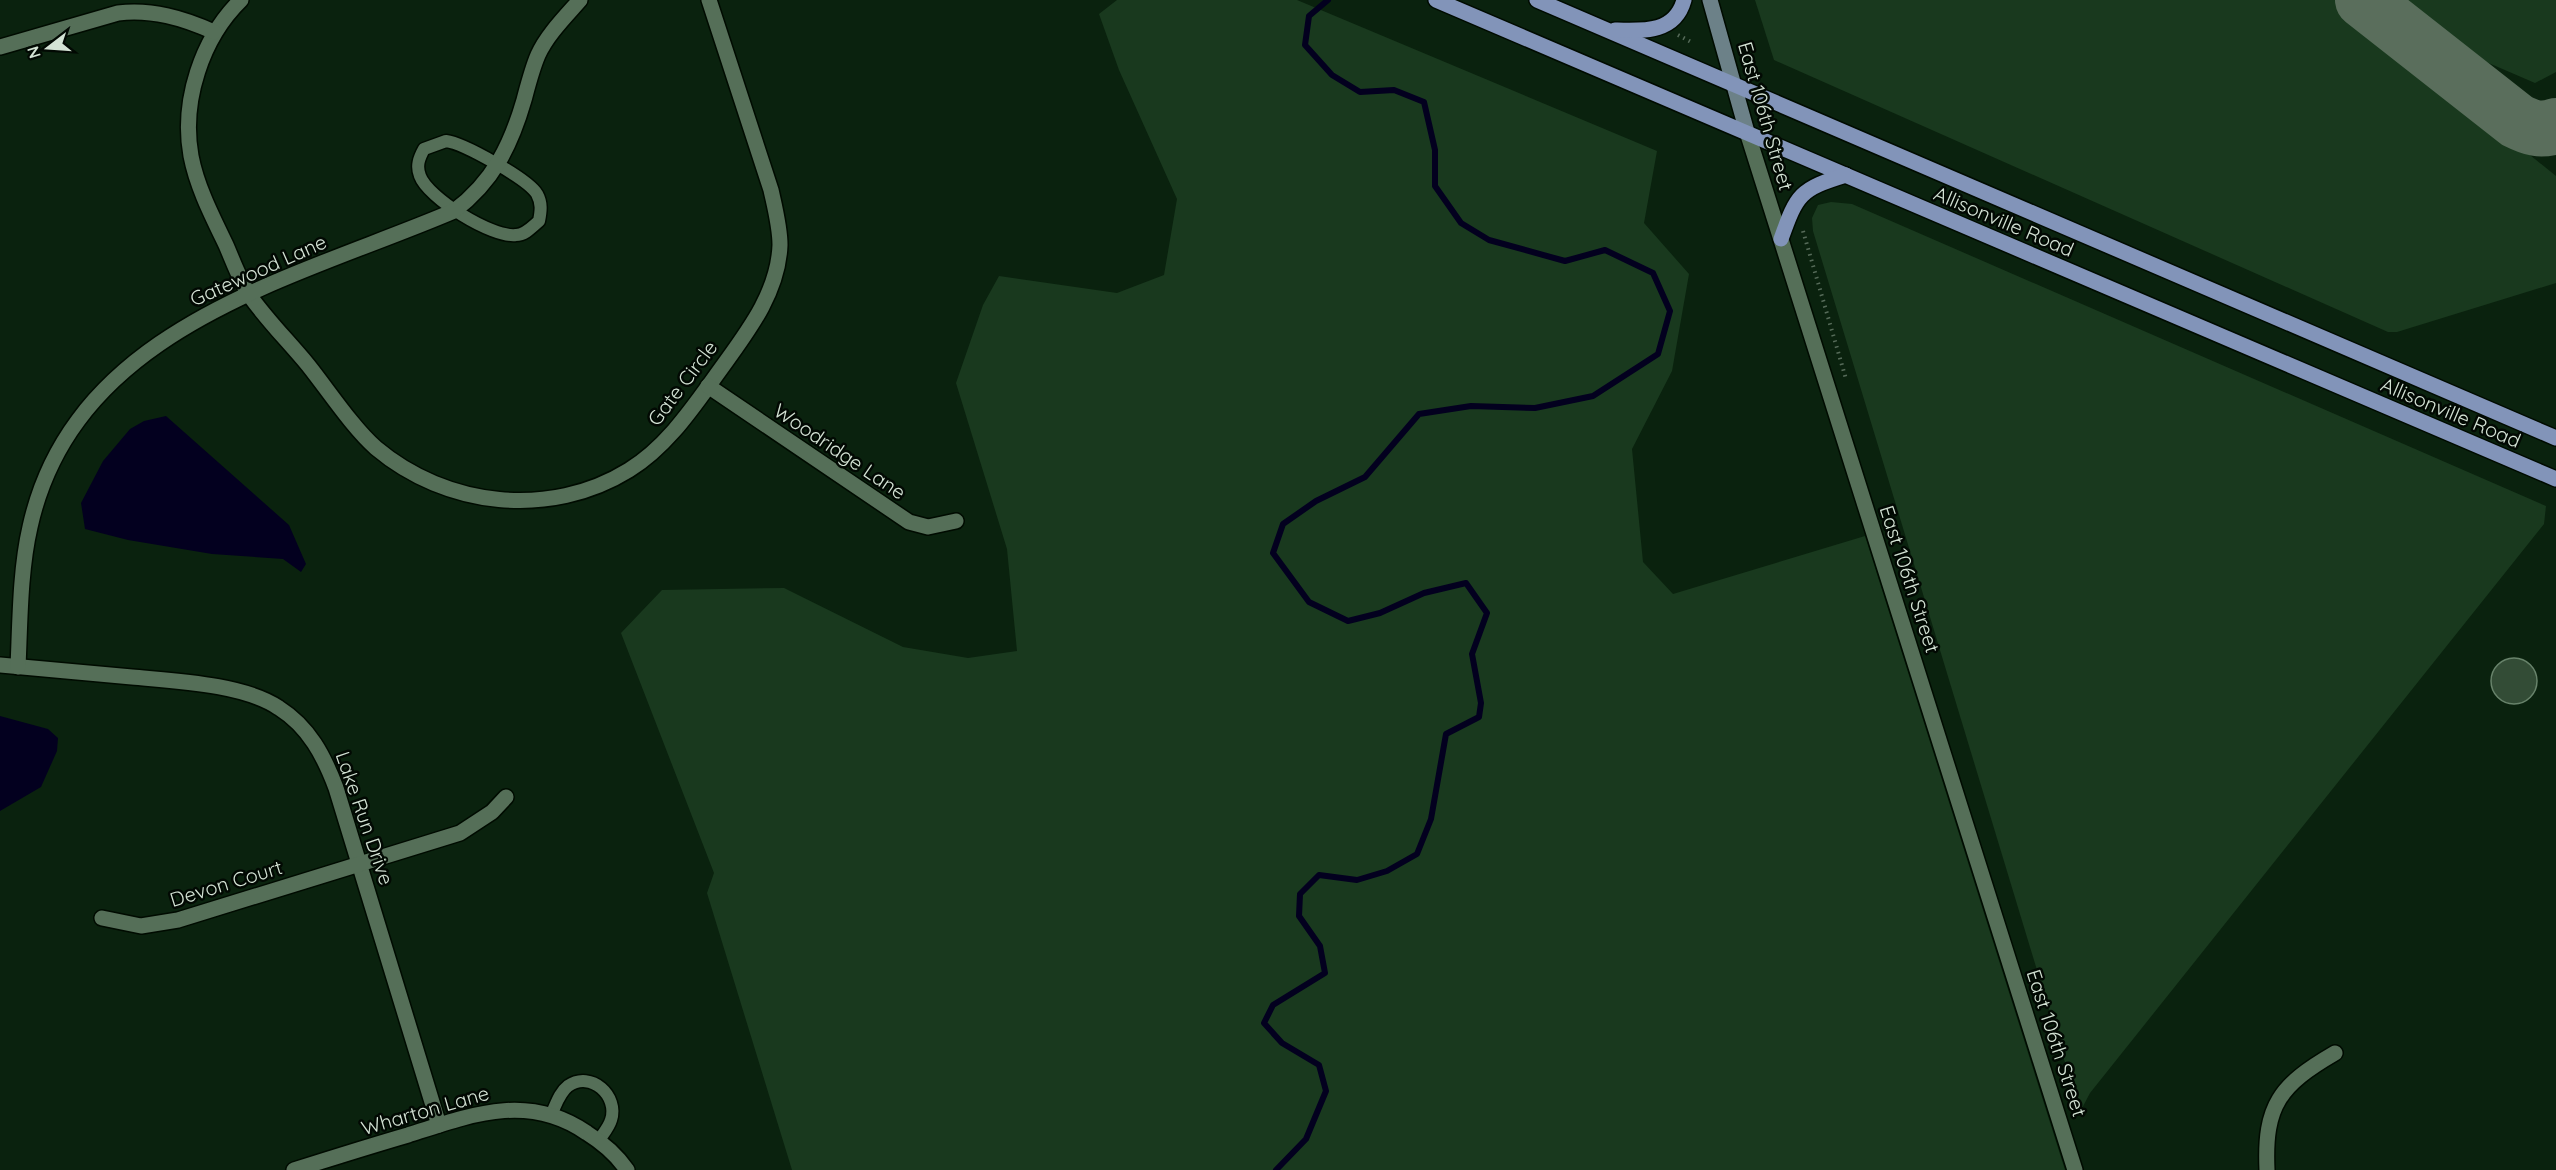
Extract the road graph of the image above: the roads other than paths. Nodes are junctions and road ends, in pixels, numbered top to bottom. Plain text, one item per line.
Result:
1 (241, 0) edge
2 (580, 0) edge
3 (709, 0) edge
4 (1436, 0) edge
5 (1537, 0) edge
6 (1684, 0) edge
7 (1710, 0) edge
8 (1607, 30) junction
9 (214, 32) junction
10 (0, 47) edge
11 (1734, 84) junction
12 (1747, 132) junction
13 (497, 166) junction
14 (1846, 175) junction
15 (454, 211) junction
16 (1780, 239) junction
17 (249, 294) junction
18 (708, 386) junction
19 (2556, 438) edge
20 (2556, 479) edge
21 (956, 521) dead end
22 (0, 665) edge
23 (18, 667) junction
24 (506, 797) dead end
25 (359, 865) junction
26 (102, 918) dead end
27 (2335, 1053) dead end
28 (551, 1115) junction
29 (439, 1125) junction
30 (599, 1140) junction
31 (294, 1170) edge
32 (627, 1170) edge
33 (2075, 1170) edge
34 (2266, 1170) edge

1 - 9 street, Gate Circle
2 - 13 street, Gatewood Lane
3 - 18 street, Gate Circle
4 - 12 main road, Allisonville Road
5 - 8 main road, Allisonville Road
6 - 8 main road
7 - 11 main road, East 106th Street
8 - 11 main road, Allisonville Road
9 - 10 street
9 - 17 street, Gate Circle
11 - 12 main road, East 106th Street
11 - 19 main road, Allisonville Road
12 - 14 main road, Allisonville Road
12 - 16 street, East 106th Street
13 - 15 street, Gatewood Lane
13 - 15 lane
13 - 15 lane
14 - 16 main road
14 - 20 main road, Allisonville Road
15 - 17 street, Gatewood Lane
16 - 33 street, East 106th Street
17 - 18 street, Gate Circle
17 - 23 street, Gatewood Lane
18 - 21 street, Woodridge Lane
22 - 23 street, Lake Run Drive
23 - 25 street, Lake Run Drive
24 - 25 street, Devon Court
25 - 26 street, Devon Court
25 - 29 street, Lake Run Drive
27 - 34 street
28 - 29 street, Wharton Lane
28 - 30 street, Wharton Lane
28 - 30 lane
29 - 31 street, Wharton Lane
30 - 32 street, Wharton Lane

